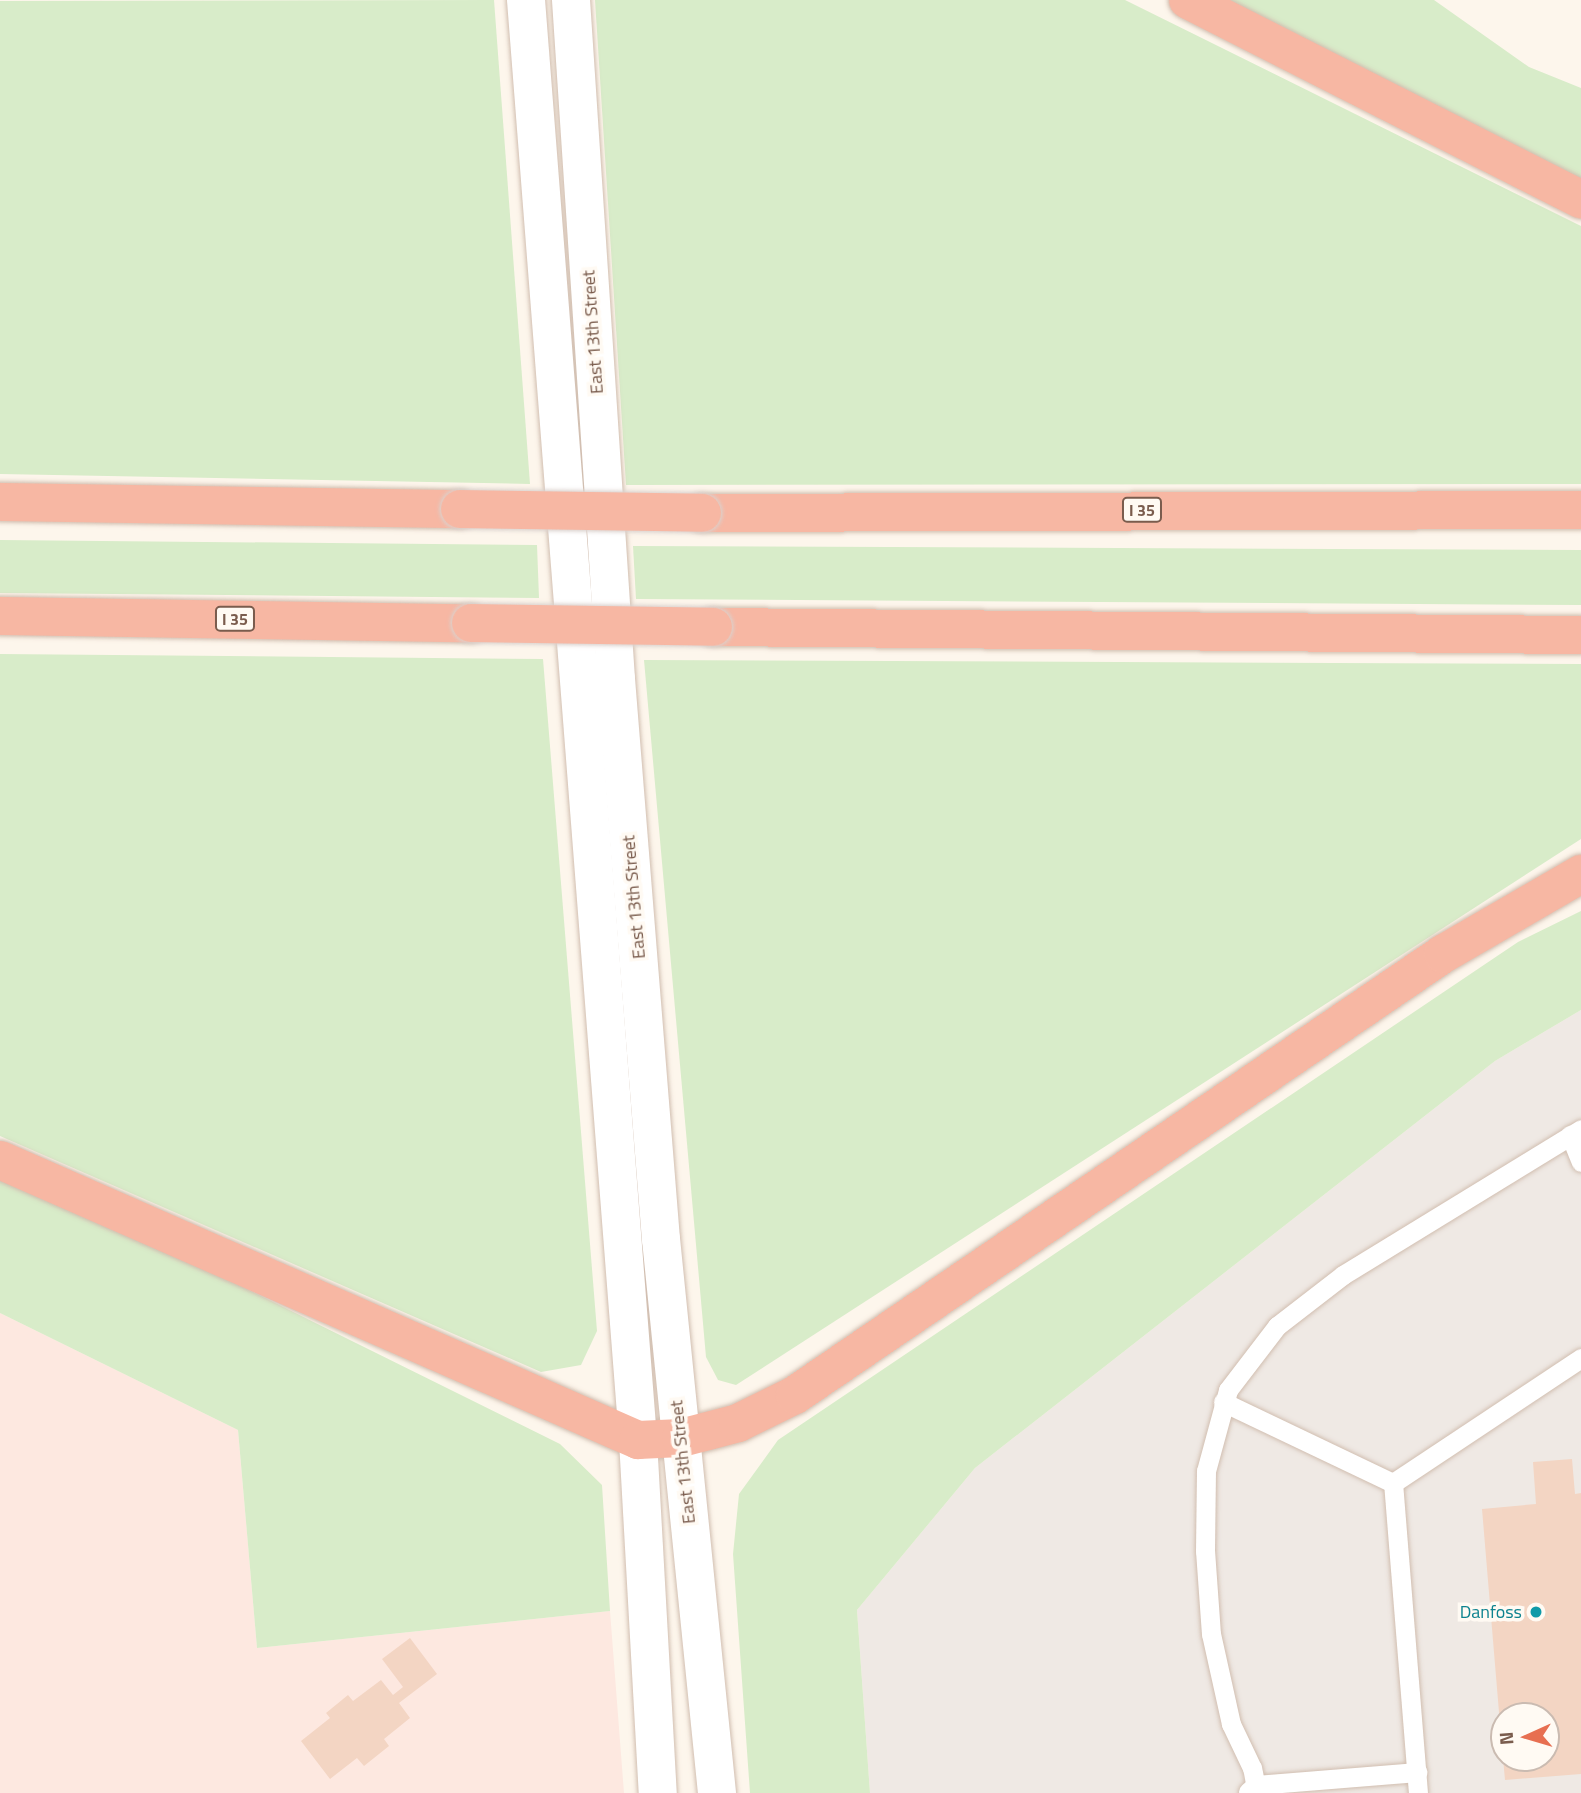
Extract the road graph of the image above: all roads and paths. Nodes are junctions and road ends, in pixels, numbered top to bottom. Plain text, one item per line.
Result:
1 (526, 0) edge
2 (571, 0) edge
3 (1188, 0) edge
4 (1581, 199) edge
5 (0, 502) edge
6 (1581, 510) edge
7 (0, 616) edge
8 (1581, 635) edge
9 (1581, 874) edge
10 (1576, 1132) edge
11 (0, 1160) edge
12 (1581, 1162) edge
13 (1581, 1358) edge
14 (1223, 1402) junction
15 (681, 1438) junction
16 (639, 1440) junction
17 (1392, 1483) junction
18 (1416, 1772) junction
19 (1253, 1790) edge
20 (658, 1793) edge
21 (717, 1793) edge
22 (1418, 1793) edge

1 - 16 main road, East 13th Street
2 - 15 main road, East 13th Street
3 - 4 highway
5 - 6 highway, I 35, bridge
7 - 8 highway, I 35, bridge
9 - 15 highway
10 - 12 lane
10 - 14 lane
11 - 16 highway
13 - 17 lane
14 - 17 lane
14 - 19 lane
15 - 16 highway
15 - 21 main road, East 13th Street
16 - 20 main road, East 13th Street
17 - 18 lane
18 - 19 lane
18 - 22 lane

